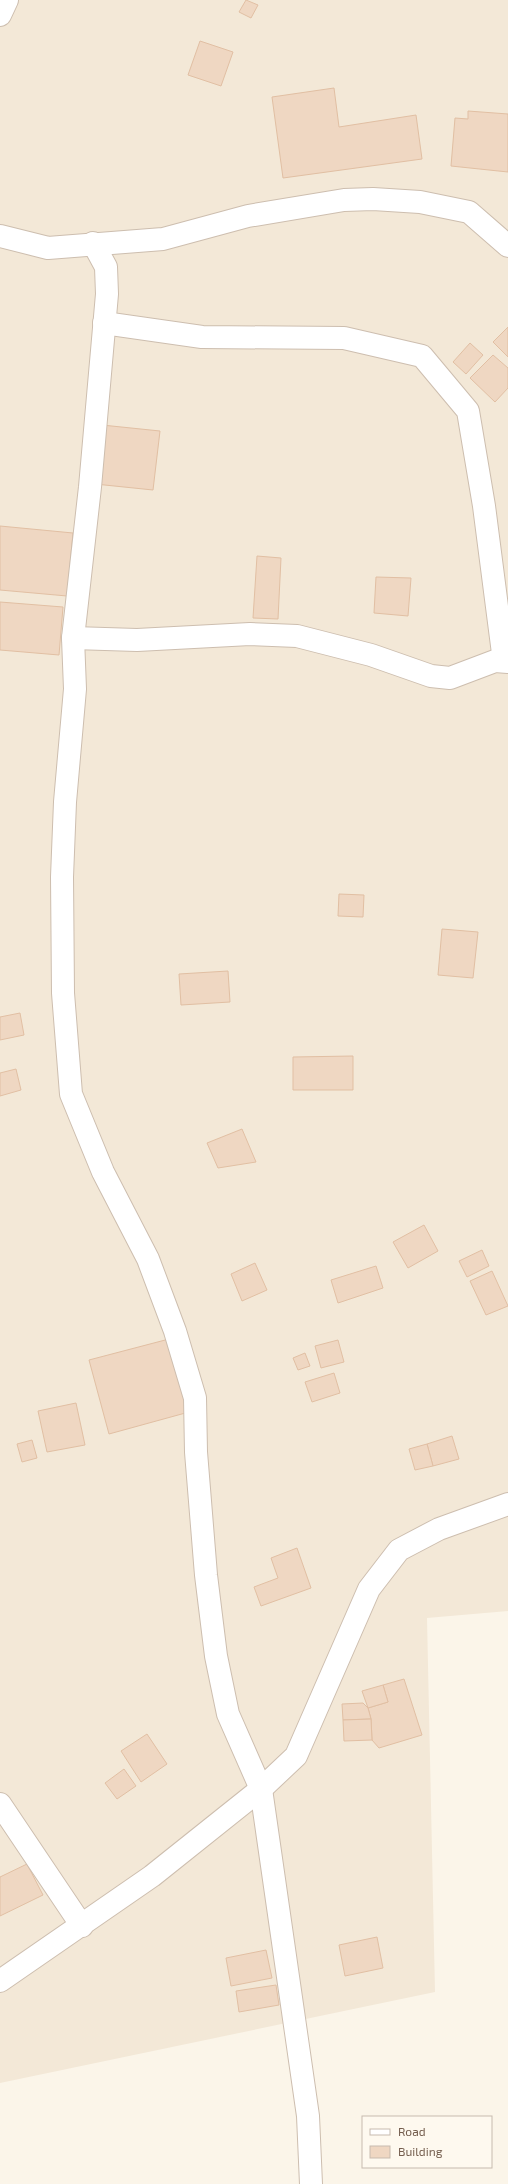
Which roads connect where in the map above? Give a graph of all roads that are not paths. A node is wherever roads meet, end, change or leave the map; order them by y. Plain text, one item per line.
1 (7, 0) edge
2 (0, 15) edge
3 (0, 236) edge
4 (94, 243) junction
5 (508, 246) edge
6 (104, 323) junction
7 (73, 638) junction
8 (506, 662) edge
9 (508, 1504) edge
10 (261, 1789) junction
11 (0, 1804) edge
12 (82, 1926) junction
13 (0, 1981) edge
14 (311, 2184) edge

1 - 2 street
3 - 4 street
4 - 5 street
4 - 6 street
6 - 7 street
6 - 8 street
7 - 8 street
7 - 10 street
9 - 10 street
10 - 12 street
10 - 14 street
11 - 12 street
12 - 13 street

